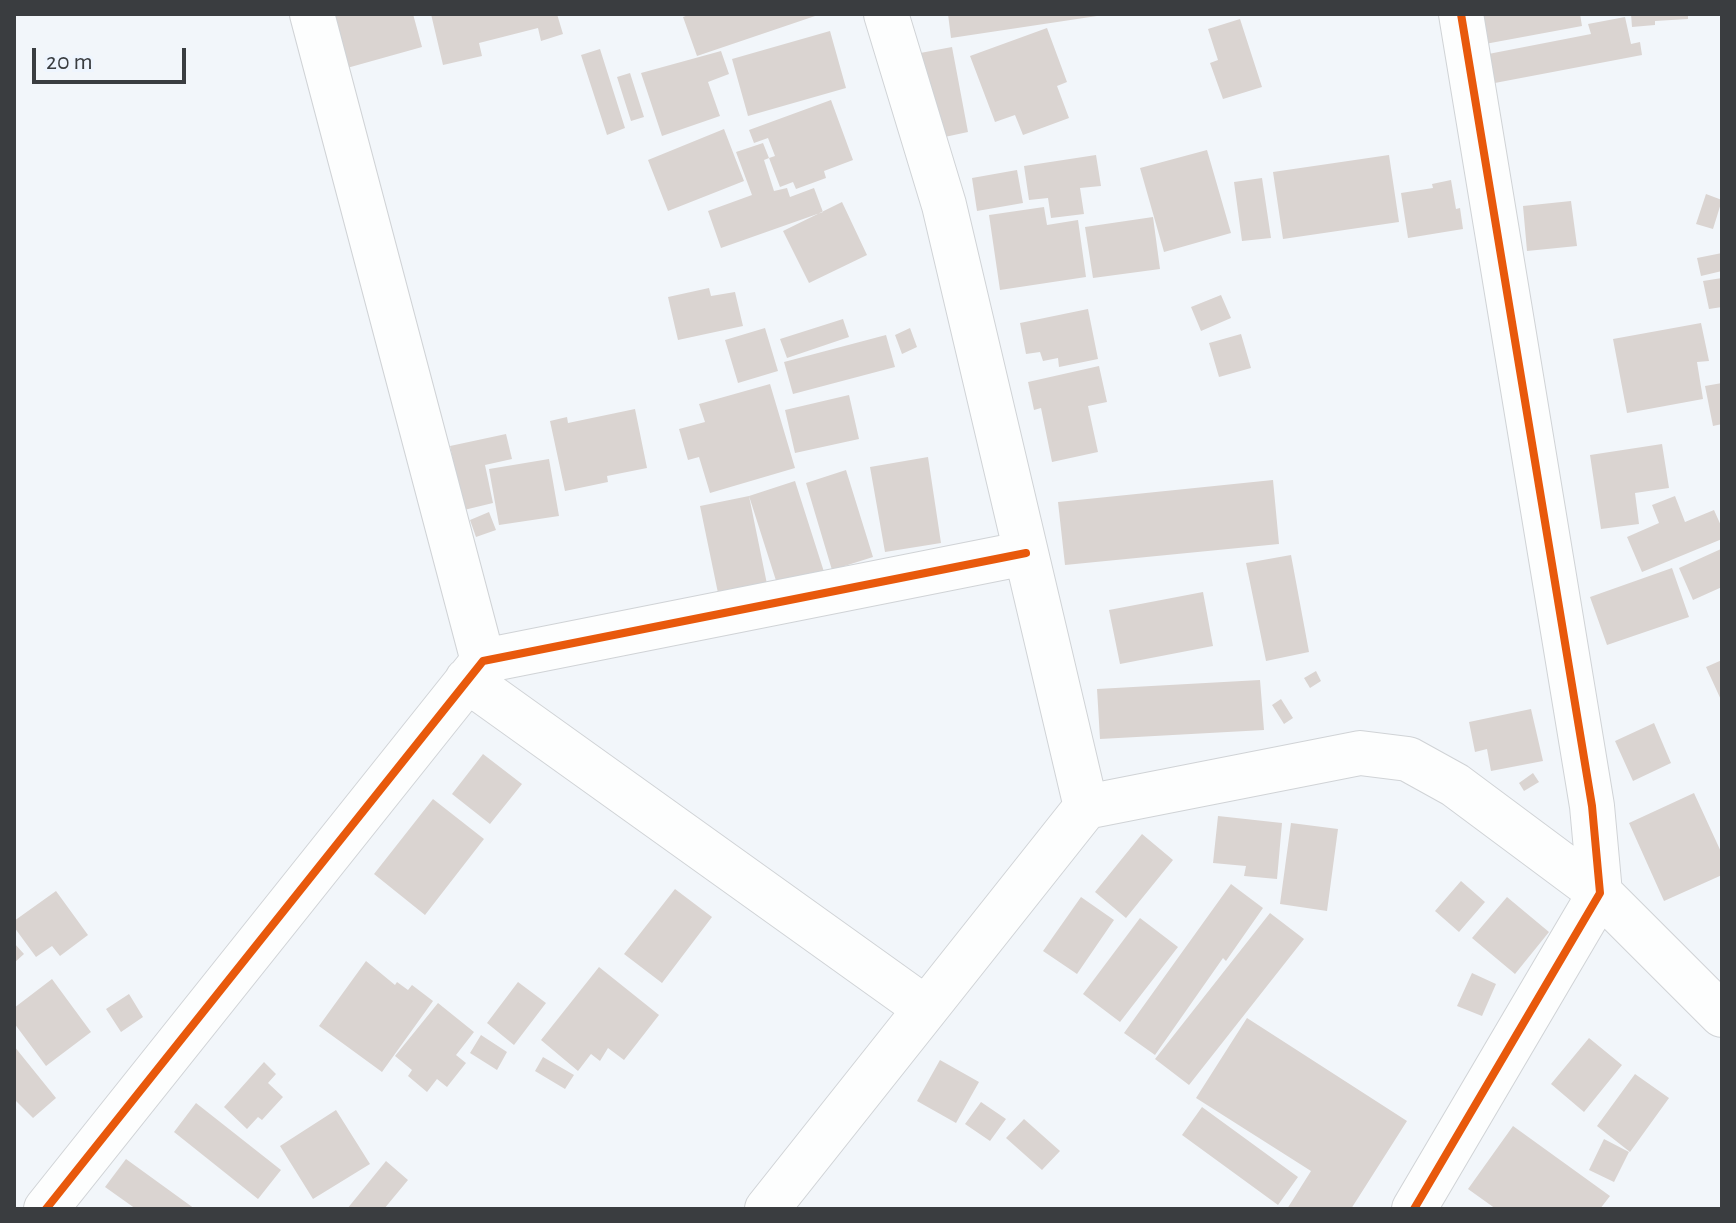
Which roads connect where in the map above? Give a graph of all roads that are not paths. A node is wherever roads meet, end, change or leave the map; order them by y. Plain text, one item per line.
1 (312, 14) edge
2 (886, 14) edge
3 (1461, 14) edge
4 (1026, 553) junction
5 (475, 671) junction
6 (1086, 807) junction
7 (1600, 893) junction
8 (925, 1008) junction
9 (1722, 1015) edge
10 (46, 1209) edge
11 (767, 1209) edge
12 (1414, 1209) edge

1 - 5 street
2 - 4 street
3 - 7 street
4 - 5 street
4 - 6 street
5 - 8 street
5 - 10 street
6 - 7 street
6 - 8 street
7 - 9 street
7 - 12 street
8 - 11 street

